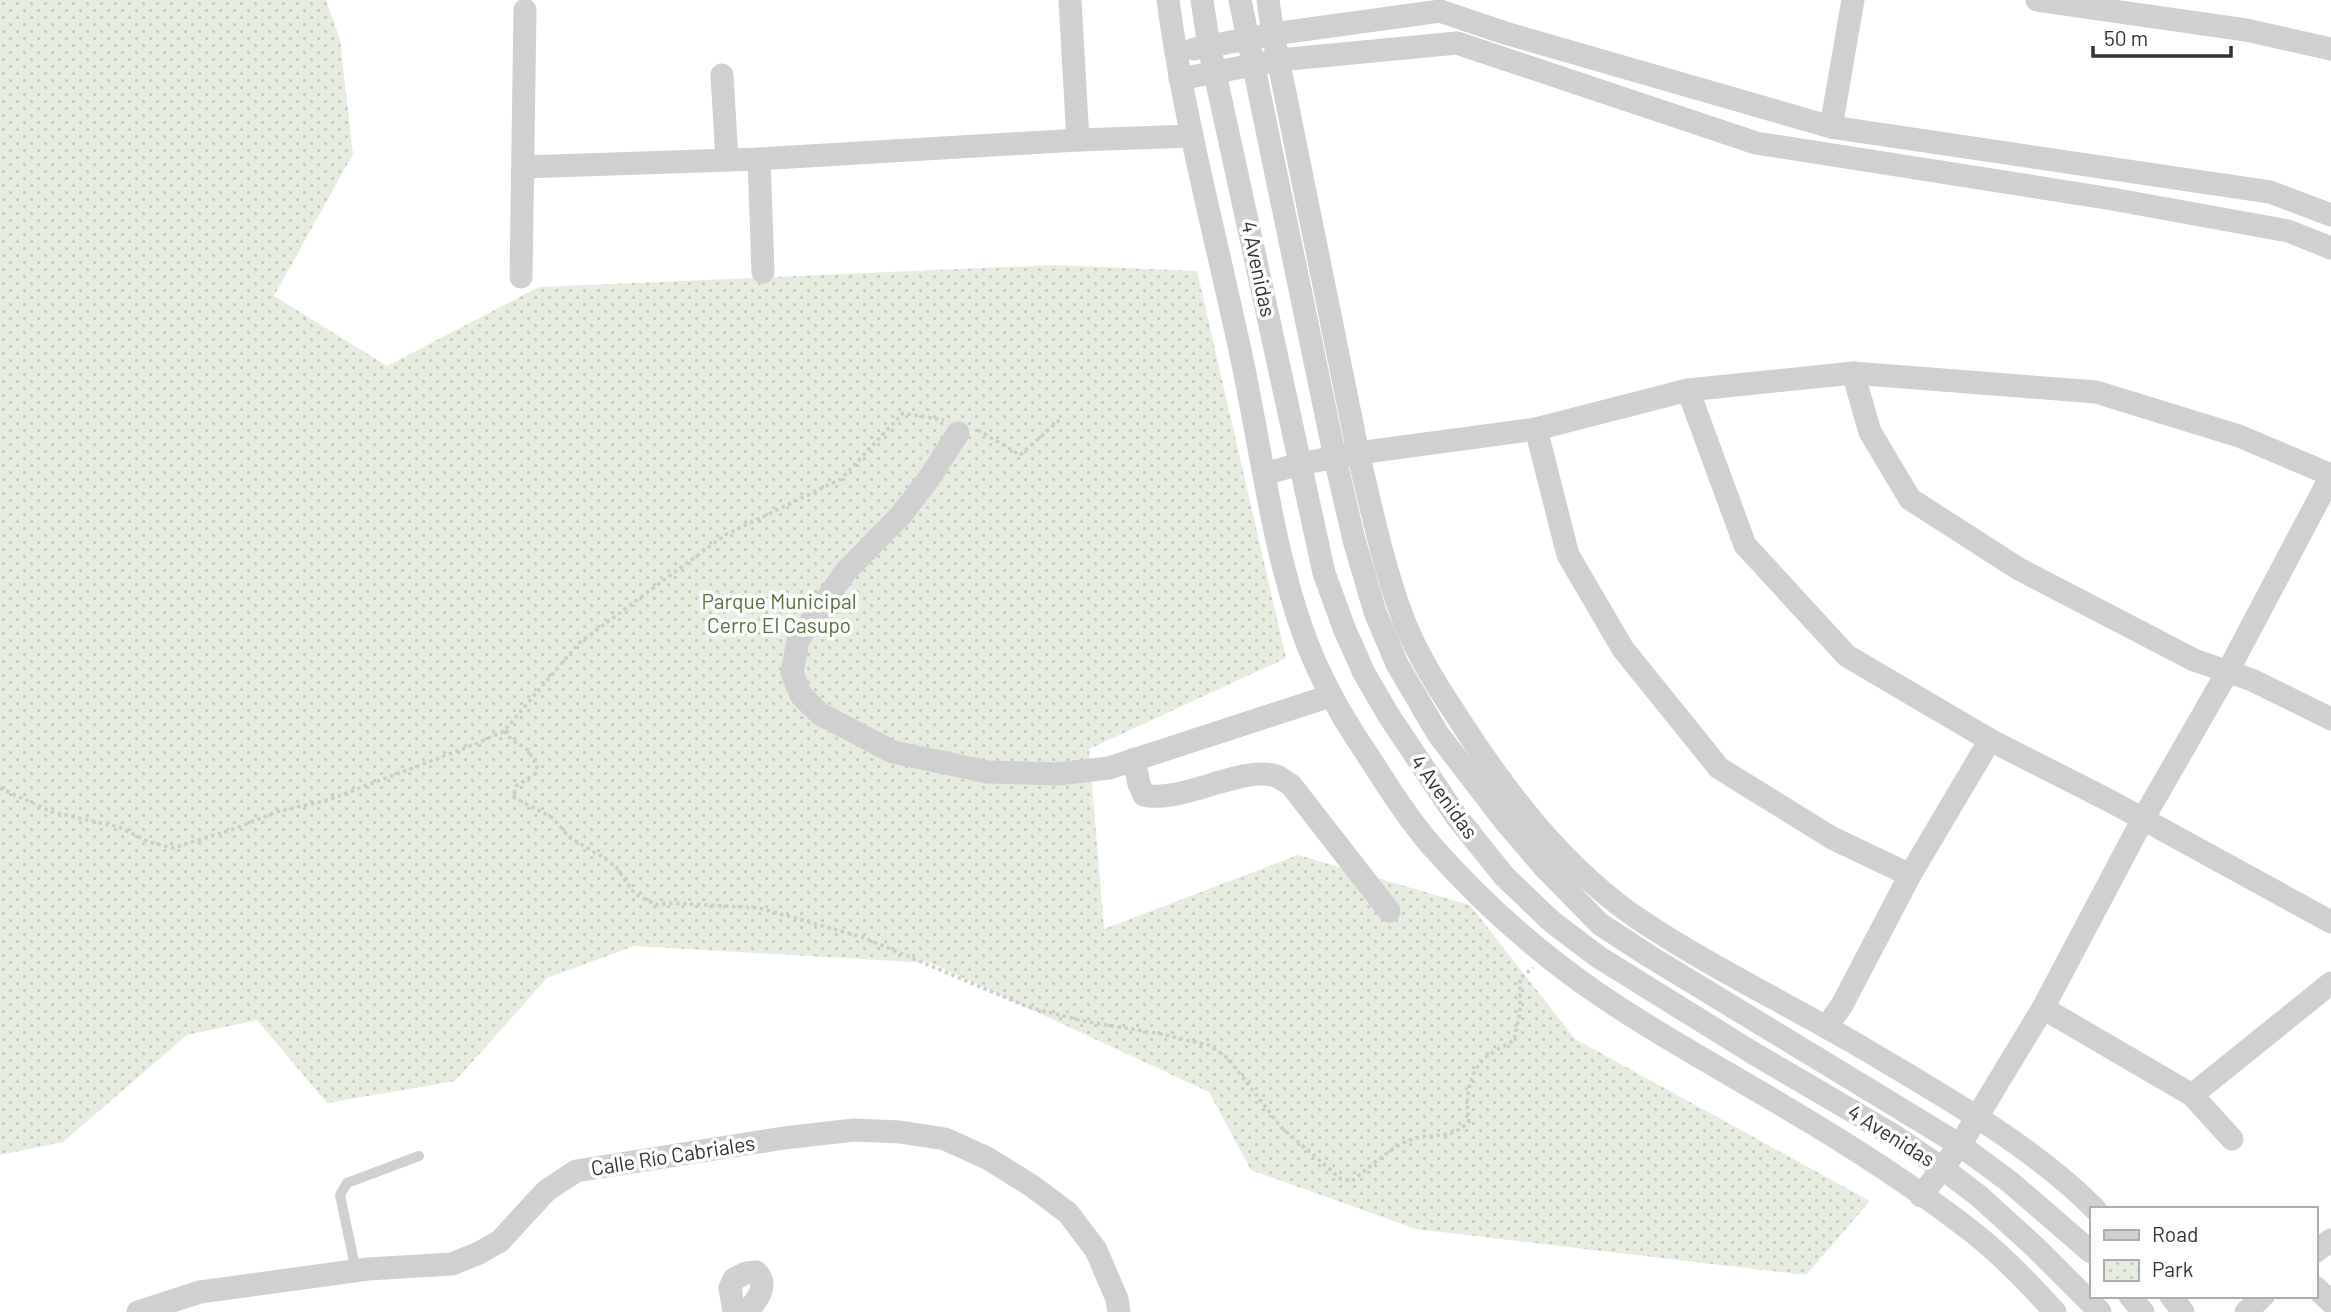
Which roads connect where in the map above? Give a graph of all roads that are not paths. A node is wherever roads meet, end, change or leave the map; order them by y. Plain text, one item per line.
1 (1070, 0) edge
2 (1168, 0) edge
3 (1202, 0) edge
4 (1240, 0) edge
5 (1268, 0) edge
6 (1853, 0) edge
7 (2037, 0) edge
8 (2084, 3) edge
9 (1440, 6) edge
10 (525, 10) dead end
11 (1273, 34) junction
12 (1247, 39) junction
13 (1442, 44) junction
14 (1209, 46) junction
15 (2331, 50) edge
16 (1175, 54) junction
17 (1279, 60) junction
18 (1253, 63) junction
19 (1215, 71) junction
20 (722, 75) dead end
21 (1180, 79) junction
22 (1831, 127) junction
23 (1192, 136) junction
24 (1078, 140) junction
25 (759, 159) junction
26 (727, 160) junction
27 (524, 167) junction
28 (2331, 215) edge
29 (2331, 248) edge
30 (764, 272) dead end
31 (521, 277) dead end
32 (1853, 373) junction
33 (1688, 390) junction
34 (960, 427) road end
35 (1536, 429) junction
36 (1358, 453) junction
37 (1335, 458) junction
38 (1299, 464) junction
39 (1265, 474) junction
40 (2331, 476) edge
41 (2228, 671) junction
42 (1330, 696) junction
43 (2331, 719) edge
44 (1990, 740) junction
45 (1133, 759) junction
46 (2143, 819) junction
47 (1910, 875) junction
48 (1389, 911) dead end
49 (2331, 922) edge
50 (2331, 983) edge
51 (2043, 1008) junction
52 (1827, 1026) junction
53 (2192, 1095) junction
54 (1976, 1118) junction
55 (2231, 1139) dead end
56 (1959, 1145) junction
57 (419, 1156) dead end
58 (1942, 1168) junction
59 (1921, 1196) junction
60 (2093, 1207) edge
61 (2090, 1251) edge
62 (356, 1271) junction
63 (2317, 1289) edge
64 (2132, 1298) edge
65 (2261, 1298) edge
66 (2331, 1302) edge
67 (138, 1312) edge
68 (734, 1312) edge
69 (747, 1312) edge
70 (1119, 1312) edge
71 (2055, 1312) edge
72 (2100, 1312) edge
73 (2143, 1312) edge
74 (2246, 1312) edge

1 - 24 street
2 - 16 street, 4 Avenidas
3 - 14 street, 4 Avenidas
4 - 12 street, 4 Avenidas
5 - 11 street
6 - 22 street
7 - 8 street
8 - 15 street
9 - 11 street
9 - 13 street
9 - 22 street
10 - 27 street
11 - 12 street
11 - 17 street
12 - 14 street
12 - 18 street, 4 Avenidas
13 - 17 street
13 - 29 street
14 - 16 street
14 - 19 street, 4 Avenidas
16 - 21 street, 4 Avenidas
17 - 18 street
17 - 36 street
18 - 19 street
18 - 37 street, 4 Avenidas
19 - 21 street
19 - 38 street, 4 Avenidas
20 - 26 street
21 - 23 street, 4 Avenidas
22 - 28 street
23 - 24 street
23 - 39 street, 4 Avenidas
24 - 25 street
25 - 26 street
25 - 30 street
26 - 27 street
27 - 31 street
32 - 33 street
32 - 40 street
32 - 41 street
33 - 35 street
33 - 44 street
34 - 45 street
35 - 36 street
35 - 47 street
36 - 37 street
36 - 52 street
37 - 38 street
37 - 56 street, 4 Avenidas
38 - 39 street
38 - 58 street, 4 Avenidas
39 - 42 street, 4 Avenidas
40 - 41 street
41 - 43 street
41 - 46 street
42 - 45 street
42 - 59 street, 4 Avenidas
44 - 46 street
44 - 47 street
45 - 48 street
46 - 49 street
46 - 51 street
47 - 52 street
50 - 53 street
51 - 53 street
51 - 54 street
52 - 54 street
53 - 55 street
54 - 56 street
54 - 60 street
56 - 58 street
56 - 61 street, 4 Avenidas
57 - 62 lane
58 - 59 street
58 - 72 street, 4 Avenidas
59 - 71 street, 4 Avenidas
62 - 67 street, Calle Río Cabriales
62 - 70 street, Calle Río Cabriales
63 - 66 street
64 - 73 street
65 - 74 street
68 - 69 street

